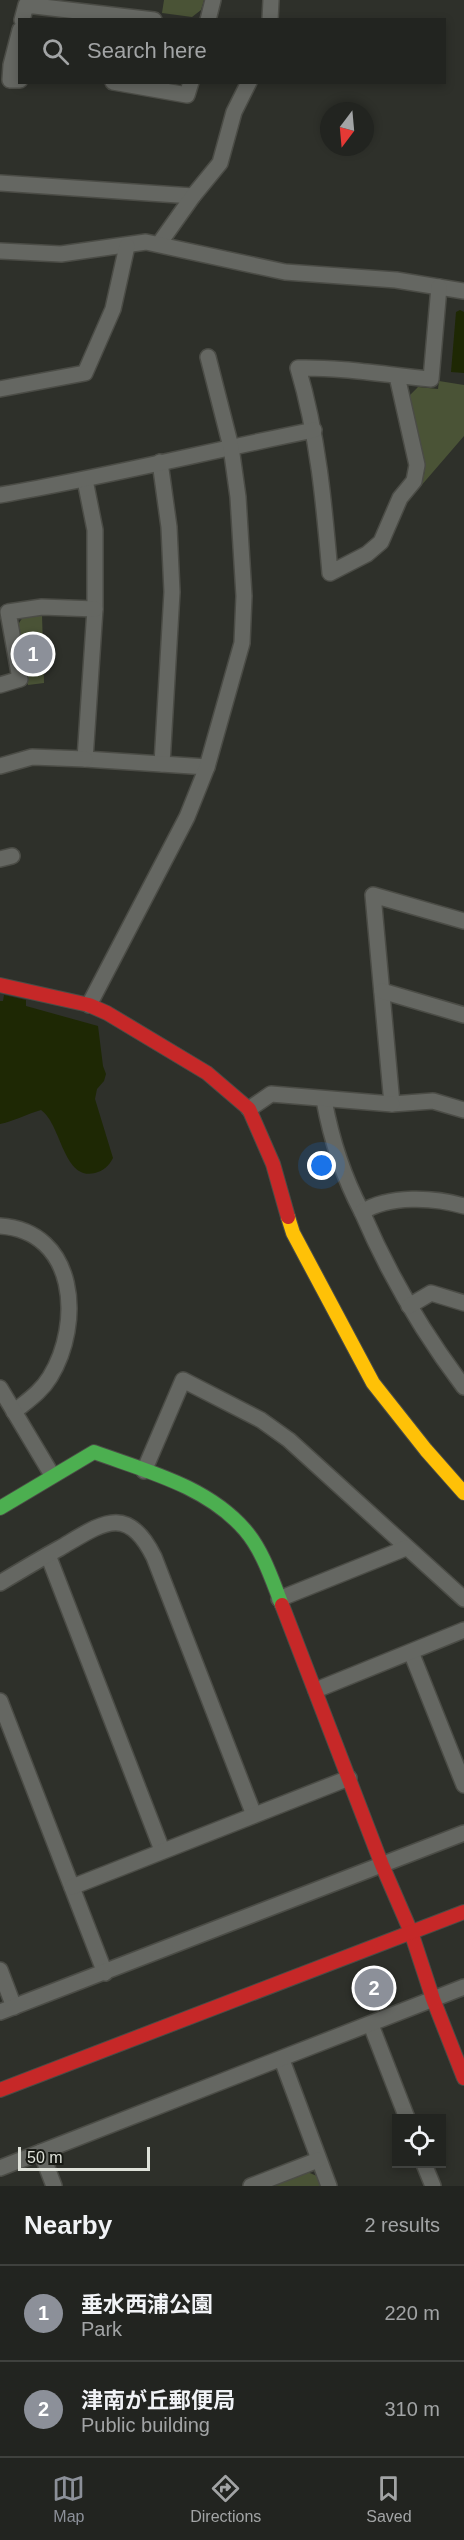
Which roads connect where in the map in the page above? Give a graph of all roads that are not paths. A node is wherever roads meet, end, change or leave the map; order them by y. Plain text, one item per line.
1 (213, 0) edge
2 (272, 0) edge
3 (23, 18) edge
4 (137, 18) edge
5 (208, 18) edge
6 (270, 18) edge
7 (18, 38) edge
8 (18, 80) edge
9 (124, 84) edge
10 (190, 84) edge
11 (248, 84) edge
12 (0, 183) edge
13 (193, 196) junction
14 (159, 244) junction
15 (127, 246) junction
16 (0, 251) edge
17 (439, 287) junction
18 (464, 291) edge
19 (208, 357) dead end
20 (397, 376) junction
21 (0, 388) edge
22 (314, 430) junction
23 (231, 447) junction
24 (160, 462) junction
25 (85, 480) junction
26 (0, 495) edge
27 (94, 609) junction
28 (0, 685) edge
29 (85, 759) junction
30 (162, 764) junction
31 (0, 766) edge
32 (207, 767) junction
33 (464, 921) edge
34 (0, 986) edge
35 (382, 991) junction
36 (89, 1005) junction
37 (464, 1015) edge
38 (324, 1100) junction
39 (392, 1104) junction
40 (249, 1109) junction
41 (464, 1110) edge
42 (464, 1206) edge
43 (362, 1212) junction
44 (0, 1226) edge
45 (464, 1304) edge
46 (409, 1306) junction
47 (464, 1387) edge
48 (0, 1388) edge
49 (14, 1412) junction
50 (144, 1471) junction
51 (52, 1476) junction
52 (464, 1493) edge
53 (0, 1508) edge
54 (406, 1548) junction
55 (48, 1555) junction
56 (0, 1583) edge
57 (279, 1599) junction
58 (464, 1599) edge
59 (464, 1630) edge
60 (411, 1652) junction
61 (316, 1690) junction
62 (0, 1701) edge
63 (350, 1778) junction
64 (464, 1785) edge
65 (254, 1815) junction
66 (464, 1833) edge
67 (162, 1850) junction
68 (382, 1865) junction
69 (72, 1887) junction
70 (464, 1912) edge
71 (411, 1932) junction
72 (0, 1970) edge
73 (105, 1973) junction
74 (464, 1987) edge
75 (433, 1999) junction
76 (7, 2010) edge
77 (371, 2025) junction
78 (282, 2060) junction
79 (464, 2078) edge
80 (0, 2090) edge
81 (405, 2114) edge
82 (41, 2152) junction
83 (318, 2160) junction
84 (0, 2168) edge
85 (426, 2168) edge
86 (54, 2186) edge
87 (251, 2186) edge
88 (329, 2186) edge
89 (433, 2186) edge

1 - 5 street
2 - 6 street
3 - 4 street
7 - 8 street
9 - 10 street
11 - 13 street
12 - 13 street
13 - 14 street
14 - 15 street
14 - 17 street
15 - 16 street
15 - 21 street
17 - 18 street
17 - 20 street
19 - 23 street
20 - 22 street
20 - 22 street
22 - 23 street
23 - 24 street
23 - 32 street
24 - 25 street
24 - 30 street
25 - 26 street
25 - 27 street
27 - 28 street
27 - 29 street
29 - 30 street
29 - 31 street
30 - 32 street
32 - 36 street
33 - 35 street
34 - 36 street
35 - 37 street
35 - 39 street
36 - 40 street
38 - 39 street
38 - 40 street
38 - 43 street
39 - 41 street
40 - 52 street
42 - 43 street
43 - 46 street
44 - 49 street
45 - 46 street
46 - 47 street
48 - 49 street
49 - 51 street
50 - 51 street
50 - 54 street
50 - 57 street
51 - 53 street
54 - 57 street
54 - 58 street
55 - 56 street
55 - 65 street
55 - 67 street
57 - 61 street
59 - 60 street
60 - 61 street
60 - 64 street
61 - 63 street
62 - 69 street
63 - 65 street
63 - 68 street
65 - 67 street
66 - 68 street
67 - 69 street
68 - 71 street
68 - 73 street
69 - 73 street
70 - 71 street
71 - 75 street
71 - 80 street
72 - 76 street
73 - 76 street
74 - 75 street
75 - 77 street
75 - 79 street
77 - 78 street
77 - 81 street
78 - 82 street
78 - 83 street
82 - 84 street
82 - 86 street
83 - 87 street
83 - 88 street
85 - 89 street

